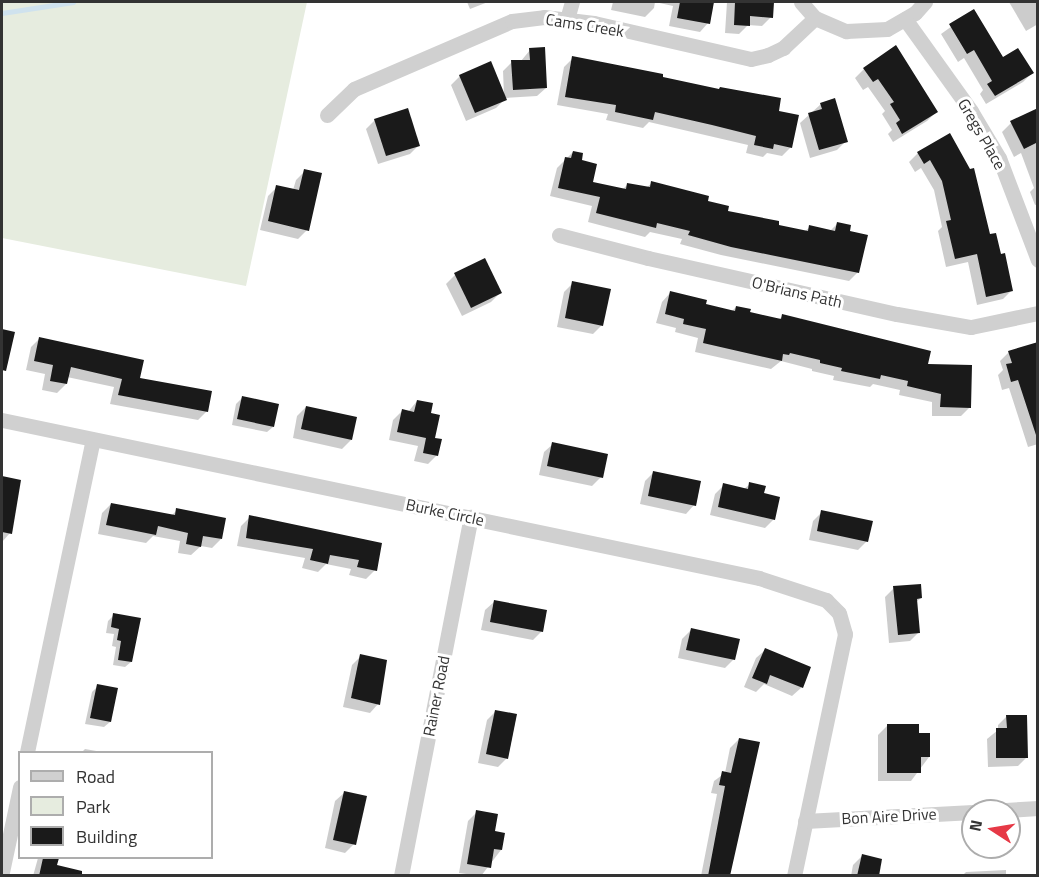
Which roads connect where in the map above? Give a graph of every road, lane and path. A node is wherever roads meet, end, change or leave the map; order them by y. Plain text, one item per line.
1 (572, 2) edge
2 (801, 2) edge
3 (925, 2) edge
4 (815, 18) junction
5 (567, 19) junction
6 (906, 19) junction
7 (327, 115) dead end
8 (559, 235) dead end
9 (1038, 260) edge
10 (1038, 313) edge
11 (2, 420) edge
12 (93, 440) junction
13 (471, 517) junction
14 (27, 751) edge
15 (18, 797) edge
16 (1038, 808) edge
17 (1021, 809) edge
18 (961, 813) edge
19 (805, 821) junction
20 (2, 872) edge
21 (401, 876) edge
22 (794, 876) edge

1 - 5 street
2 - 4 street
3 - 6 street
4 - 5 street, Cams Creek
4 - 6 street
5 - 7 street, Cams Creek
6 - 9 street, Gregs Place
8 - 10 street, O'Brians Path
11 - 12 street, Burke Circle
12 - 13 street, Burke Circle
12 - 14 street
13 - 19 street, Burke Circle
13 - 21 street, Rainer Road
15 - 20 street
16 - 17 street
18 - 19 street, Bon Aire Drive
19 - 22 street, Burke Circle

